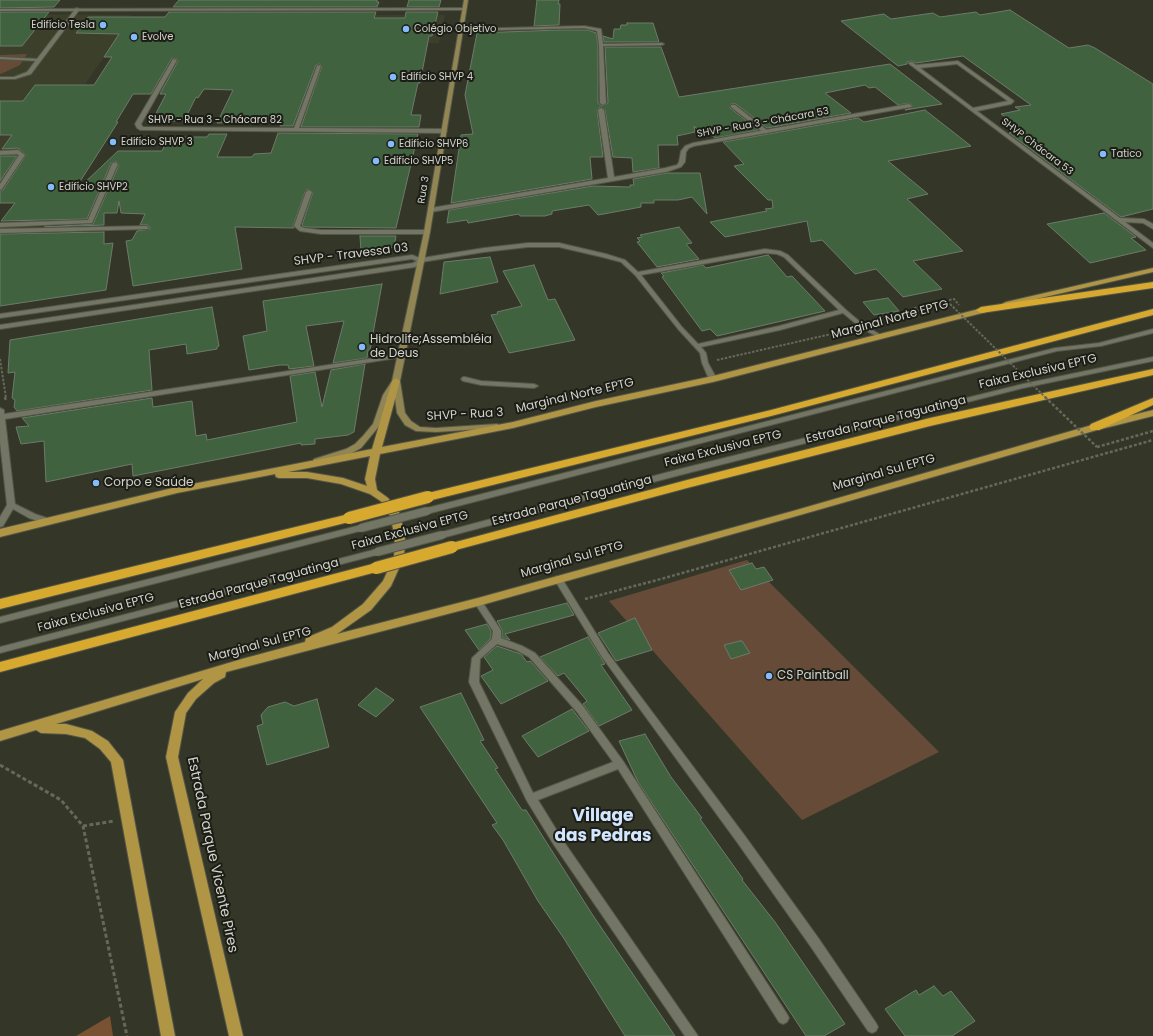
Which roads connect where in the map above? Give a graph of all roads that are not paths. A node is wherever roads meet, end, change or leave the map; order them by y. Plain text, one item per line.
1 (466, 0) edge
2 (464, 9) junction
3 (0, 10) edge
4 (78, 10) junction
5 (460, 30) junction
6 (662, 44) dead end
7 (601, 45) junction
8 (0, 58) edge
9 (39, 60) junction
10 (175, 60) dead end
11 (910, 63) dead end
12 (319, 66) dead end
13 (915, 67) junction
14 (0, 78) edge
15 (603, 103) dead end
16 (733, 106) dead end
17 (909, 106) dead end
18 (601, 110) dead end
19 (972, 110) junction
20 (296, 130) junction
21 (444, 131) junction
22 (766, 132) junction
23 (0, 153) edge
24 (115, 164) dead end
25 (611, 179) junction
26 (0, 188) edge
27 (309, 192) dead end
28 (431, 210) junction
29 (1119, 220) junction
30 (0, 225) edge
31 (1153, 227) edge
32 (146, 228) dead end
33 (0, 231) edge
34 (427, 232) junction
35 (1153, 246) edge
36 (422, 260) junction
37 (1153, 270) edge
38 (637, 274) junction
39 (1153, 284) edge
40 (981, 310) junction
41 (844, 312) junction
42 (1153, 312) edge
43 (0, 316) edge
44 (0, 327) edge
45 (1153, 331) edge
46 (880, 336) junction
47 (696, 346) junction
48 (401, 356) junction
49 (1153, 359) edge
50 (1153, 372) edge
51 (465, 379) dead end
52 (713, 379) junction
53 (396, 381) junction
54 (534, 386) dead end
55 (1153, 401) edge
56 (1153, 413) edge
57 (0, 415) edge
58 (513, 425) junction
59 (1095, 427) junction
60 (376, 452) junction
61 (301, 466) junction
62 (253, 475) junction
63 (373, 492) junction
64 (11, 505) junction
65 (3, 516) edge
66 (47, 521) junction
67 (0, 524) edge
68 (0, 533) edge
69 (558, 579) junction
70 (478, 602) junction
71 (0, 604) edge
72 (0, 620) edge
73 (496, 640) junction
74 (0, 650) edge
75 (282, 653) junction
76 (242, 663) junction
77 (0, 667) edge
78 (17, 731) junction
79 (0, 736) edge
80 (620, 764) junction
81 (531, 798) junction
82 (783, 1018) dead end
83 (872, 1027) dead end
84 (168, 1036) edge
85 (236, 1036) edge
86 (692, 1036) edge

1 - 2 main road, Rua 3
2 - 4 street
2 - 5 main road, Rua 3
3 - 4 street
4 - 9 street
5 - 7 street
5 - 21 main road, Rua 3
6 - 7 street
7 - 15 street
8 - 9 street
9 - 14 street
10 - 20 street, SHVP - Rua 3 - Chácara 82
11 - 13 street, SHVP Chácara 53
12 - 20 street, SHVP - Rua 3 - Chácara 82
13 - 19 street, SHVP Chácara 53
13 - 19 street
16 - 22 street
17 - 22 street, SHVP - Rua 3 - Chácara 53
18 - 25 street
19 - 29 street, SHVP Chácara 53
20 - 21 street, SHVP - Rua 3 - Chácara 82
21 - 28 main road, Rua 3
22 - 25 street, SHVP - Rua 3 - Chácara 53
23 - 26 street
24 - 30 street
25 - 28 street, SHVP - Rua 3 - Chácara 53
27 - 34 street
28 - 34 main road, Rua 3
29 - 31 street
29 - 35 street, SHVP Chácara 53
32 - 33 street
34 - 36 main road, Rua 3
36 - 38 street
36 - 43 street, SHVP - Travessa 03
36 - 44 street, SHVP - Travessa 03
36 - 48 main road, Rua 3
37 - 40 main road, Marginal Norte EPTG
38 - 41 street
38 - 47 street
39 - 40 highway
40 - 46 main road, Marginal Norte EPTG
41 - 46 street
41 - 47 street
42 - 71 highway, bridge
45 - 72 street, Faixa Exclusiva EPTG, bridge
46 - 52 main road, Marginal Norte EPTG
47 - 52 street
48 - 53 main road, Rua 3
48 - 57 street
49 - 74 street, Faixa Exclusiva EPTG, bridge
50 - 77 highway, Estrada Parque Taguatinga, bridge
51 - 54 street
52 - 58 main road, Marginal Norte EPTG
53 - 58 main road, SHVP - Rua 3
53 - 60 main road
53 - 61 main road
55 - 59 highway
56 - 59 main road, Marginal Sul EPTG
57 - 64 street
58 - 60 main road, Marginal Norte EPTG
59 - 69 main road, Marginal Sul EPTG
60 - 61 main road, Marginal Norte EPTG
60 - 63 main road
61 - 62 main road, Marginal Norte EPTG
62 - 63 main road
62 - 66 main road, Marginal Norte EPTG
63 - 75 main road
64 - 65 street
64 - 66 street
65 - 67 street
66 - 68 main road, Marginal Norte EPTG
69 - 70 main road, Marginal Sul EPTG
69 - 83 street
70 - 73 street
70 - 75 main road, Marginal Sul EPTG
73 - 80 street
73 - 81 street
75 - 76 main road, Marginal Sul EPTG
76 - 78 main road, Marginal Sul EPTG
76 - 85 main road, Estrada Parque Vicente Pires
78 - 79 main road, Marginal Sul EPTG
78 - 84 main road
80 - 81 street
80 - 82 street
81 - 86 street

